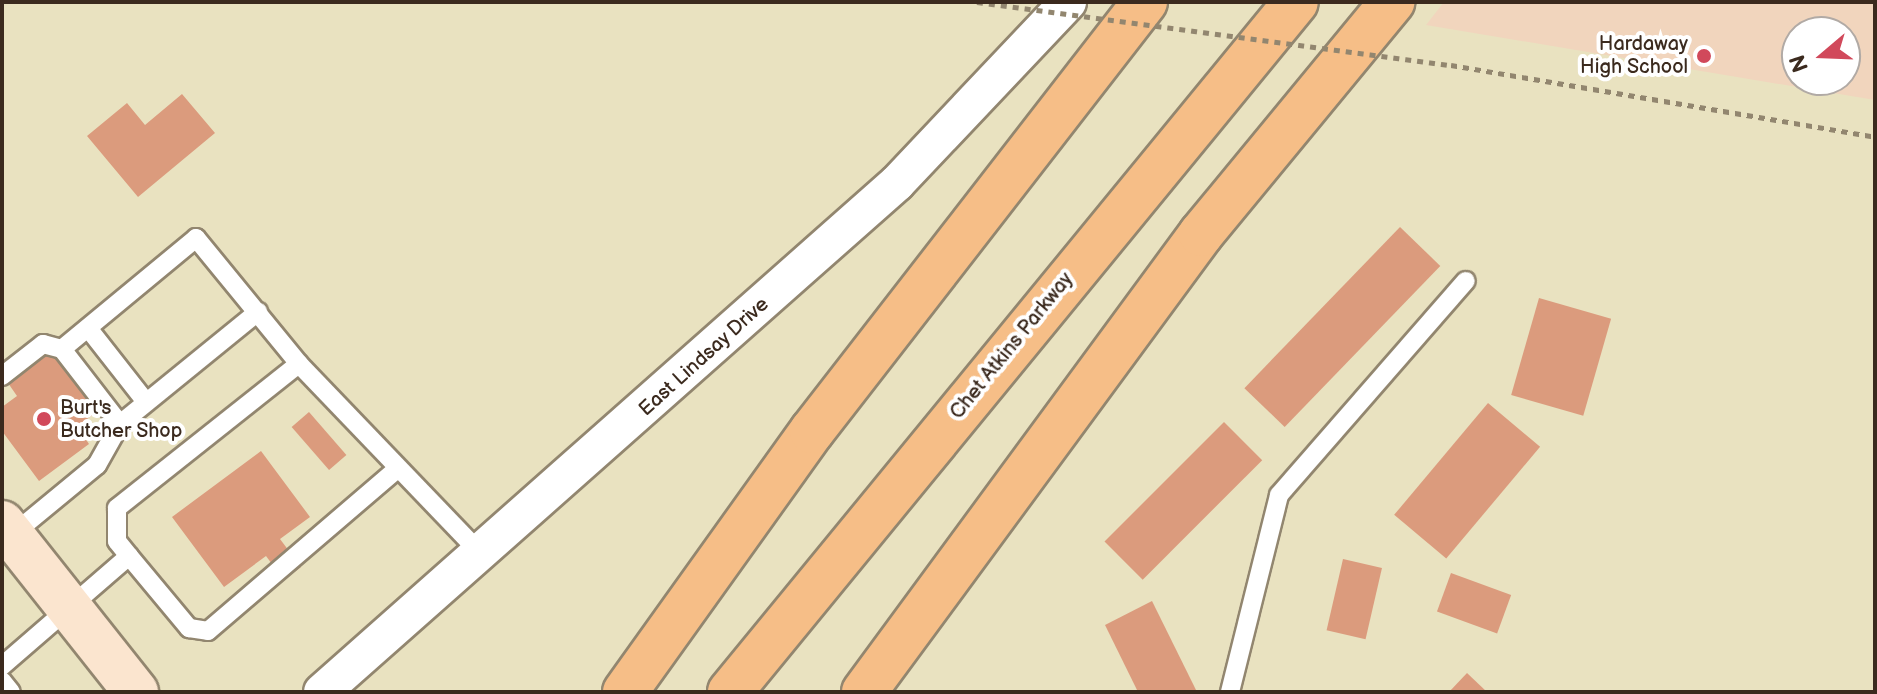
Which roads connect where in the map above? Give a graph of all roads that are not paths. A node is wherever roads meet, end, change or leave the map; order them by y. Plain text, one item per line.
1 (1068, 2) edge
2 (1145, 2) edge
3 (1296, 2) edge
4 (1392, 2) edge
5 (1466, 281) dead end
6 (258, 312) junction
7 (88, 328) junction
8 (62, 349) junction
9 (299, 364) junction
10 (2, 376) edge
11 (146, 402) junction
12 (120, 424) junction
13 (398, 468) junction
14 (7, 529) edge
15 (482, 555) junction
16 (129, 556) junction
17 (70, 609) junction
18 (2, 666) edge
19 (2, 681) edge
20 (11, 692) edge
21 (136, 692) edge
22 (322, 692) edge
23 (625, 692) edge
24 (730, 692) edge
25 (864, 692) edge
26 (1230, 692) edge

1 - 15 street, East Lindsay Drive
2 - 23 highway
3 - 24 highway, Chet Atkins Parkway
4 - 25 highway
5 - 26 lane
6 - 7 lane
6 - 9 lane
6 - 11 lane
7 - 8 lane
7 - 11 lane
8 - 10 lane
8 - 12 lane
9 - 13 lane
9 - 16 lane
11 - 12 lane
12 - 14 lane
13 - 15 lane
13 - 16 lane
14 - 17 main road
15 - 22 street, East Lindsay Drive
16 - 17 lane
17 - 18 lane
17 - 21 main road
19 - 20 lane

